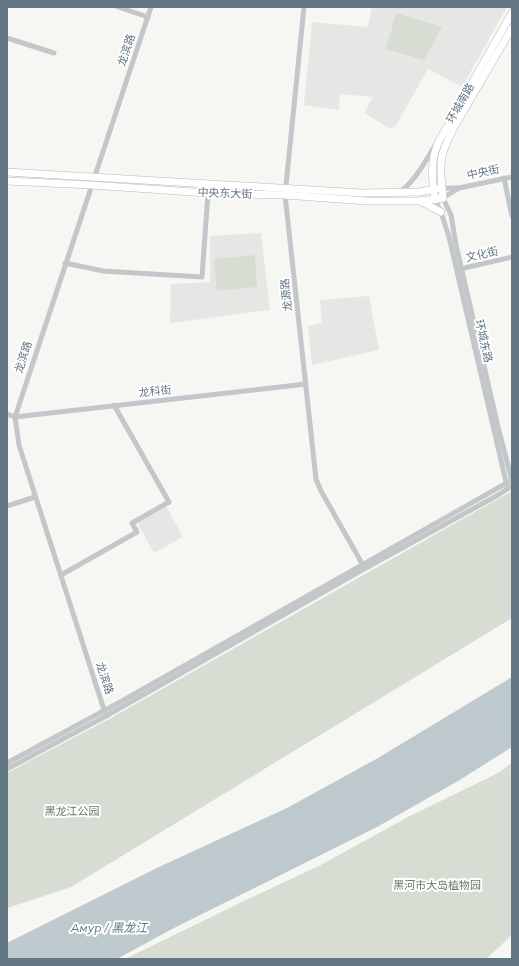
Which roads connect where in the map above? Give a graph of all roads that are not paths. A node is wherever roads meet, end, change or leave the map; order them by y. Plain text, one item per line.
1 (118, 7) edge
2 (151, 7) edge
3 (304, 7) edge
4 (512, 13) edge
5 (148, 17) junction
6 (512, 28) edge
7 (7, 38) edge
8 (54, 53) dead end
9 (447, 126) junction
10 (7, 172) edge
11 (94, 177) junction
12 (512, 177) edge
13 (504, 178) junction
14 (7, 181) edge
15 (91, 185) junction
16 (442, 188) junction
17 (459, 188) junction
18 (434, 190) junction
19 (286, 192) junction
20 (394, 192) junction
21 (208, 193) junction
22 (443, 198) junction
23 (435, 200) junction
24 (420, 201) junction
25 (441, 212) junction
26 (512, 216) edge
27 (512, 257) edge
28 (65, 263) junction
29 (459, 269) junction
30 (306, 384) junction
31 (114, 406) junction
32 (7, 414) edge
33 (14, 416) junction
34 (512, 480) edge
35 (509, 486) edge
36 (35, 497) junction
37 (7, 506) edge
38 (363, 567) junction
39 (61, 575) junction
40 (104, 710) junction
41 (106, 716) junction
42 (7, 763) edge
43 (7, 769) edge

1 - 5 street
2 - 5 street, 龙滨路
3 - 19 street, 龙源路
4 - 9 main road, 环城南路
5 - 11 street, 龙滨路
6 - 16 main road, 环城南路
7 - 8 street
9 - 18 main road, 环城南路
9 - 20 street
10 - 11 main road, 中央东大街
11 - 15 street, 龙滨路
11 - 19 main road, 中央东大街
12 - 13 street, 中央街
13 - 17 street, 中央街
13 - 26 street
14 - 15 main road, 中央东大街
15 - 21 main road, 中央东大街
15 - 28 street, 龙滨路
16 - 17 street
16 - 18 main road, 中央东大街
16 - 22 main road, 环城南路
17 - 22 street
18 - 20 main road, 中央东大街
18 - 23 main road, 环城南路
19 - 20 main road, 中央东大街
19 - 21 main road, 中央东大街
19 - 24 main road, 中央东大街
19 - 30 street, 龙源路
21 - 28 street
22 - 23 main road, 中央东大街
22 - 29 street, 环城东路
23 - 24 main road, 中央东大街
23 - 25 street, 环城东路
24 - 25 main road
25 - 29 street, 环城东路
27 - 29 street, 文化街
28 - 33 street, 龙滨路
29 - 34 street, 环城东路
29 - 35 street, 环城东路
30 - 31 street, 龙科街
30 - 38 street, 龙源路
31 - 33 street, 龙科街
31 - 39 street
32 - 33 street, 龙科街
33 - 36 street, 龙滨路
34 - 35 street
35 - 38 street
36 - 37 street
36 - 39 street, 龙滨路
38 - 40 street
38 - 41 street
39 - 40 street, 龙滨路
40 - 41 street, 龙滨路
40 - 42 street
41 - 43 street

